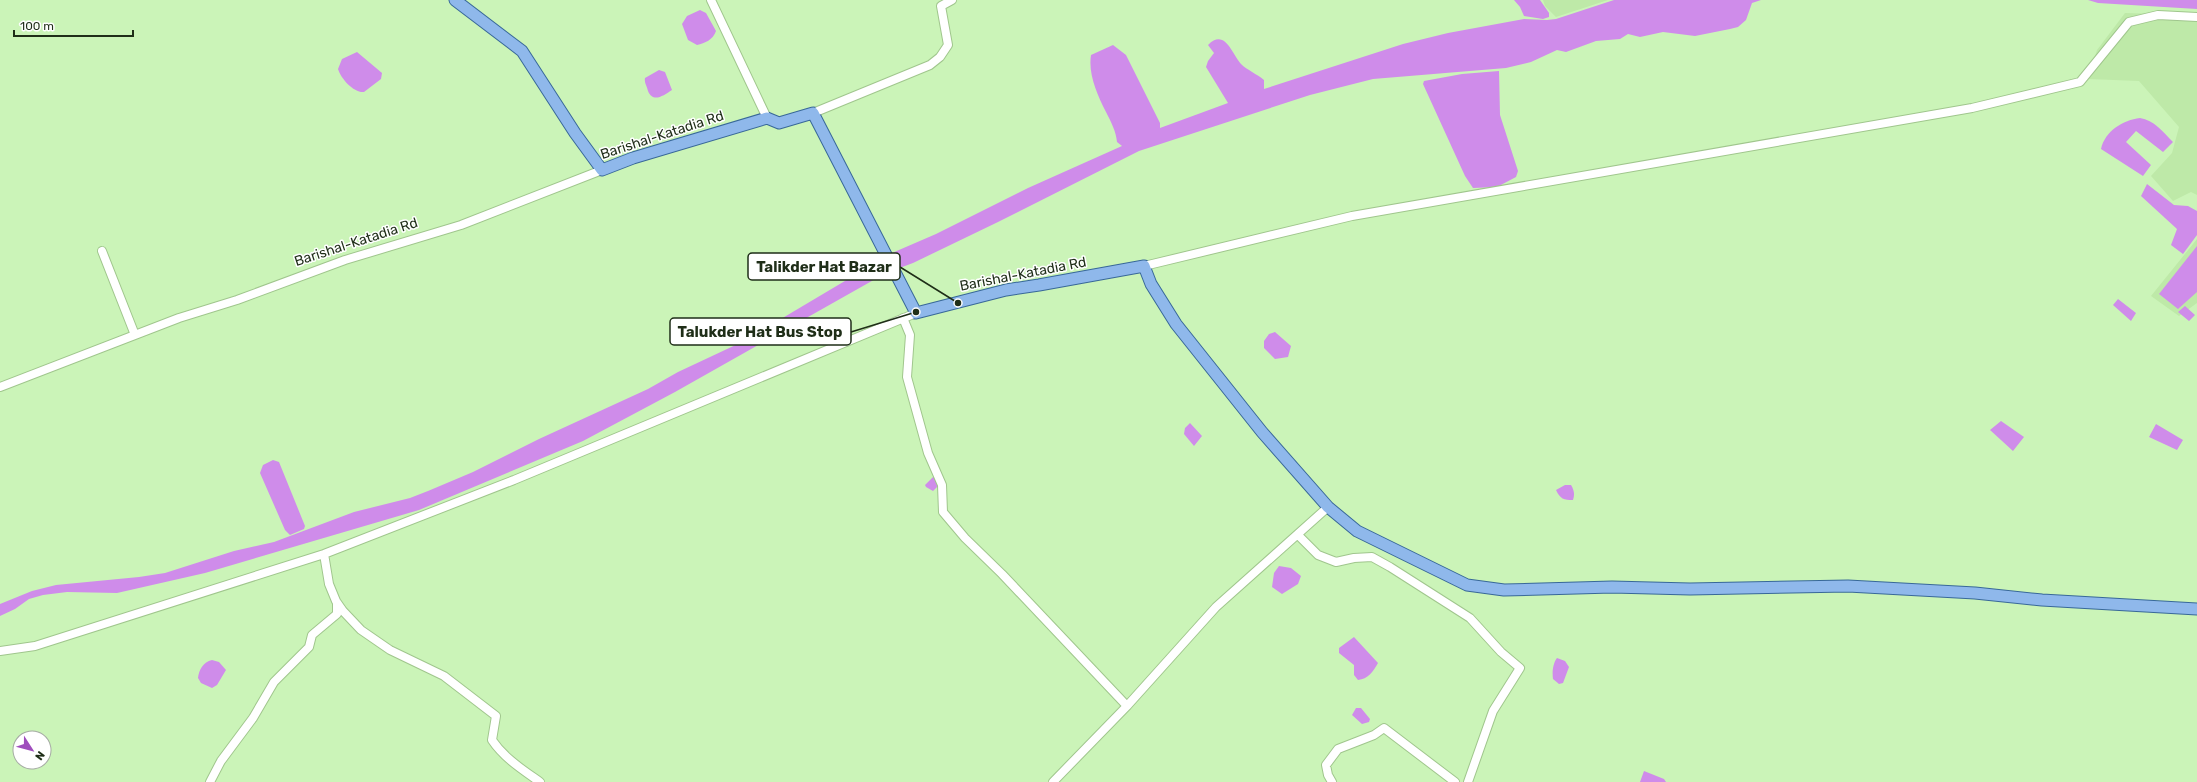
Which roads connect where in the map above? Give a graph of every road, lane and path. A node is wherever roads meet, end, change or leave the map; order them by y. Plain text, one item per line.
1 (455, 0) edge
2 (711, 0) edge
3 (952, 0) edge
4 (2197, 16) edge
5 (813, 113) junction
6 (766, 118) junction
7 (602, 170) junction
8 (102, 251) dead end
9 (1144, 266) junction
10 (916, 313) junction
11 (903, 318) junction
12 (135, 335) junction
13 (0, 387) edge
14 (1328, 507) junction
15 (1298, 535) junction
16 (324, 554) junction
17 (336, 600) junction
18 (2197, 610) edge
19 (0, 651) edge
20 (1127, 706) junction
21 (210, 782) edge
22 (540, 782) edge
23 (1053, 782) edge
24 (1332, 782) edge
25 (1455, 782) edge
26 (1468, 782) edge

1 - 7 main road
2 - 6 street
3 - 5 street
4 - 9 street
5 - 6 main road, Barishal-Katadia Rd
5 - 10 main road
6 - 7 main road, Barishal-Katadia Rd
7 - 12 street, Barishal-Katadia Rd
8 - 12 street
9 - 10 main road, Barishal-Katadia Rd
9 - 14 main road
10 - 11 street
11 - 16 street
11 - 20 street
12 - 13 street, Barishal-Katadia Rd
14 - 15 street
14 - 18 main road
15 - 20 street
15 - 26 street
16 - 17 street
16 - 19 street
17 - 21 street
17 - 22 street
20 - 23 street
24 - 25 street

